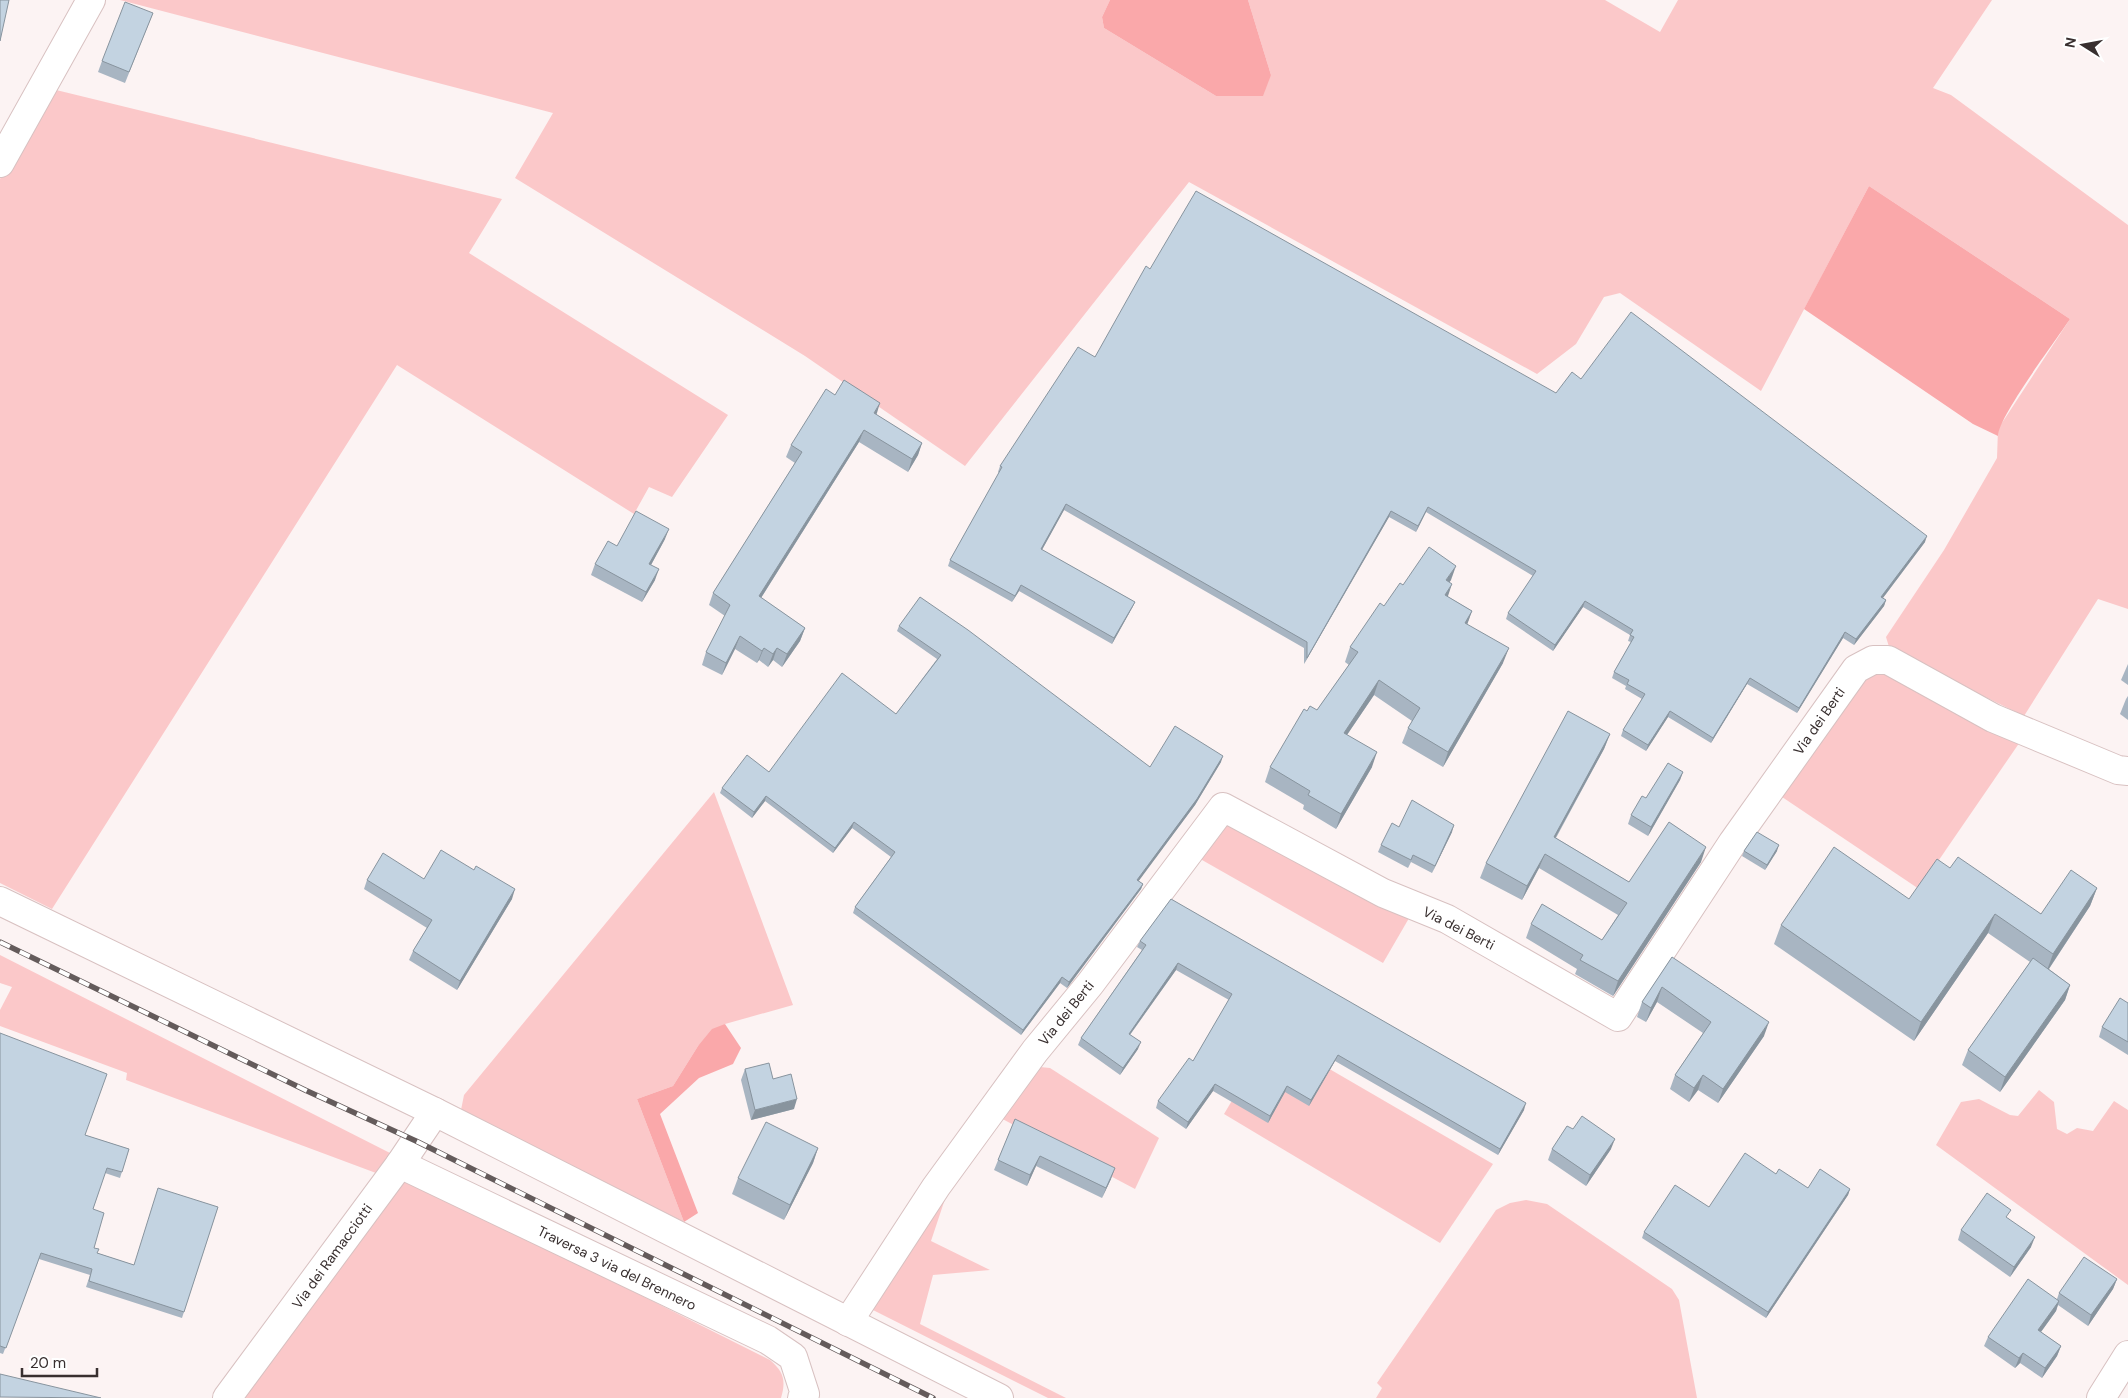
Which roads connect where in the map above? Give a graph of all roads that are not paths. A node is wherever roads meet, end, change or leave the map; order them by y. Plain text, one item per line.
1 (91, 0) edge
2 (0, 163) edge
3 (2128, 771) edge
4 (0, 901) edge
5 (435, 1112) junction
6 (400, 1164) junction
7 (848, 1322) junction
8 (2128, 1355) edge
9 (227, 1398) edge
10 (802, 1398) edge
11 (999, 1398) edge
12 (2101, 1398) edge

1 - 2 street
3 - 7 street, Via dei Berti
4 - 5 street
5 - 6 street, Via dei Ramacciotti
5 - 7 street
6 - 9 street, Via dei Ramacciotti
6 - 10 street, Traversa 3 via del Brennero
7 - 11 street
8 - 12 street

